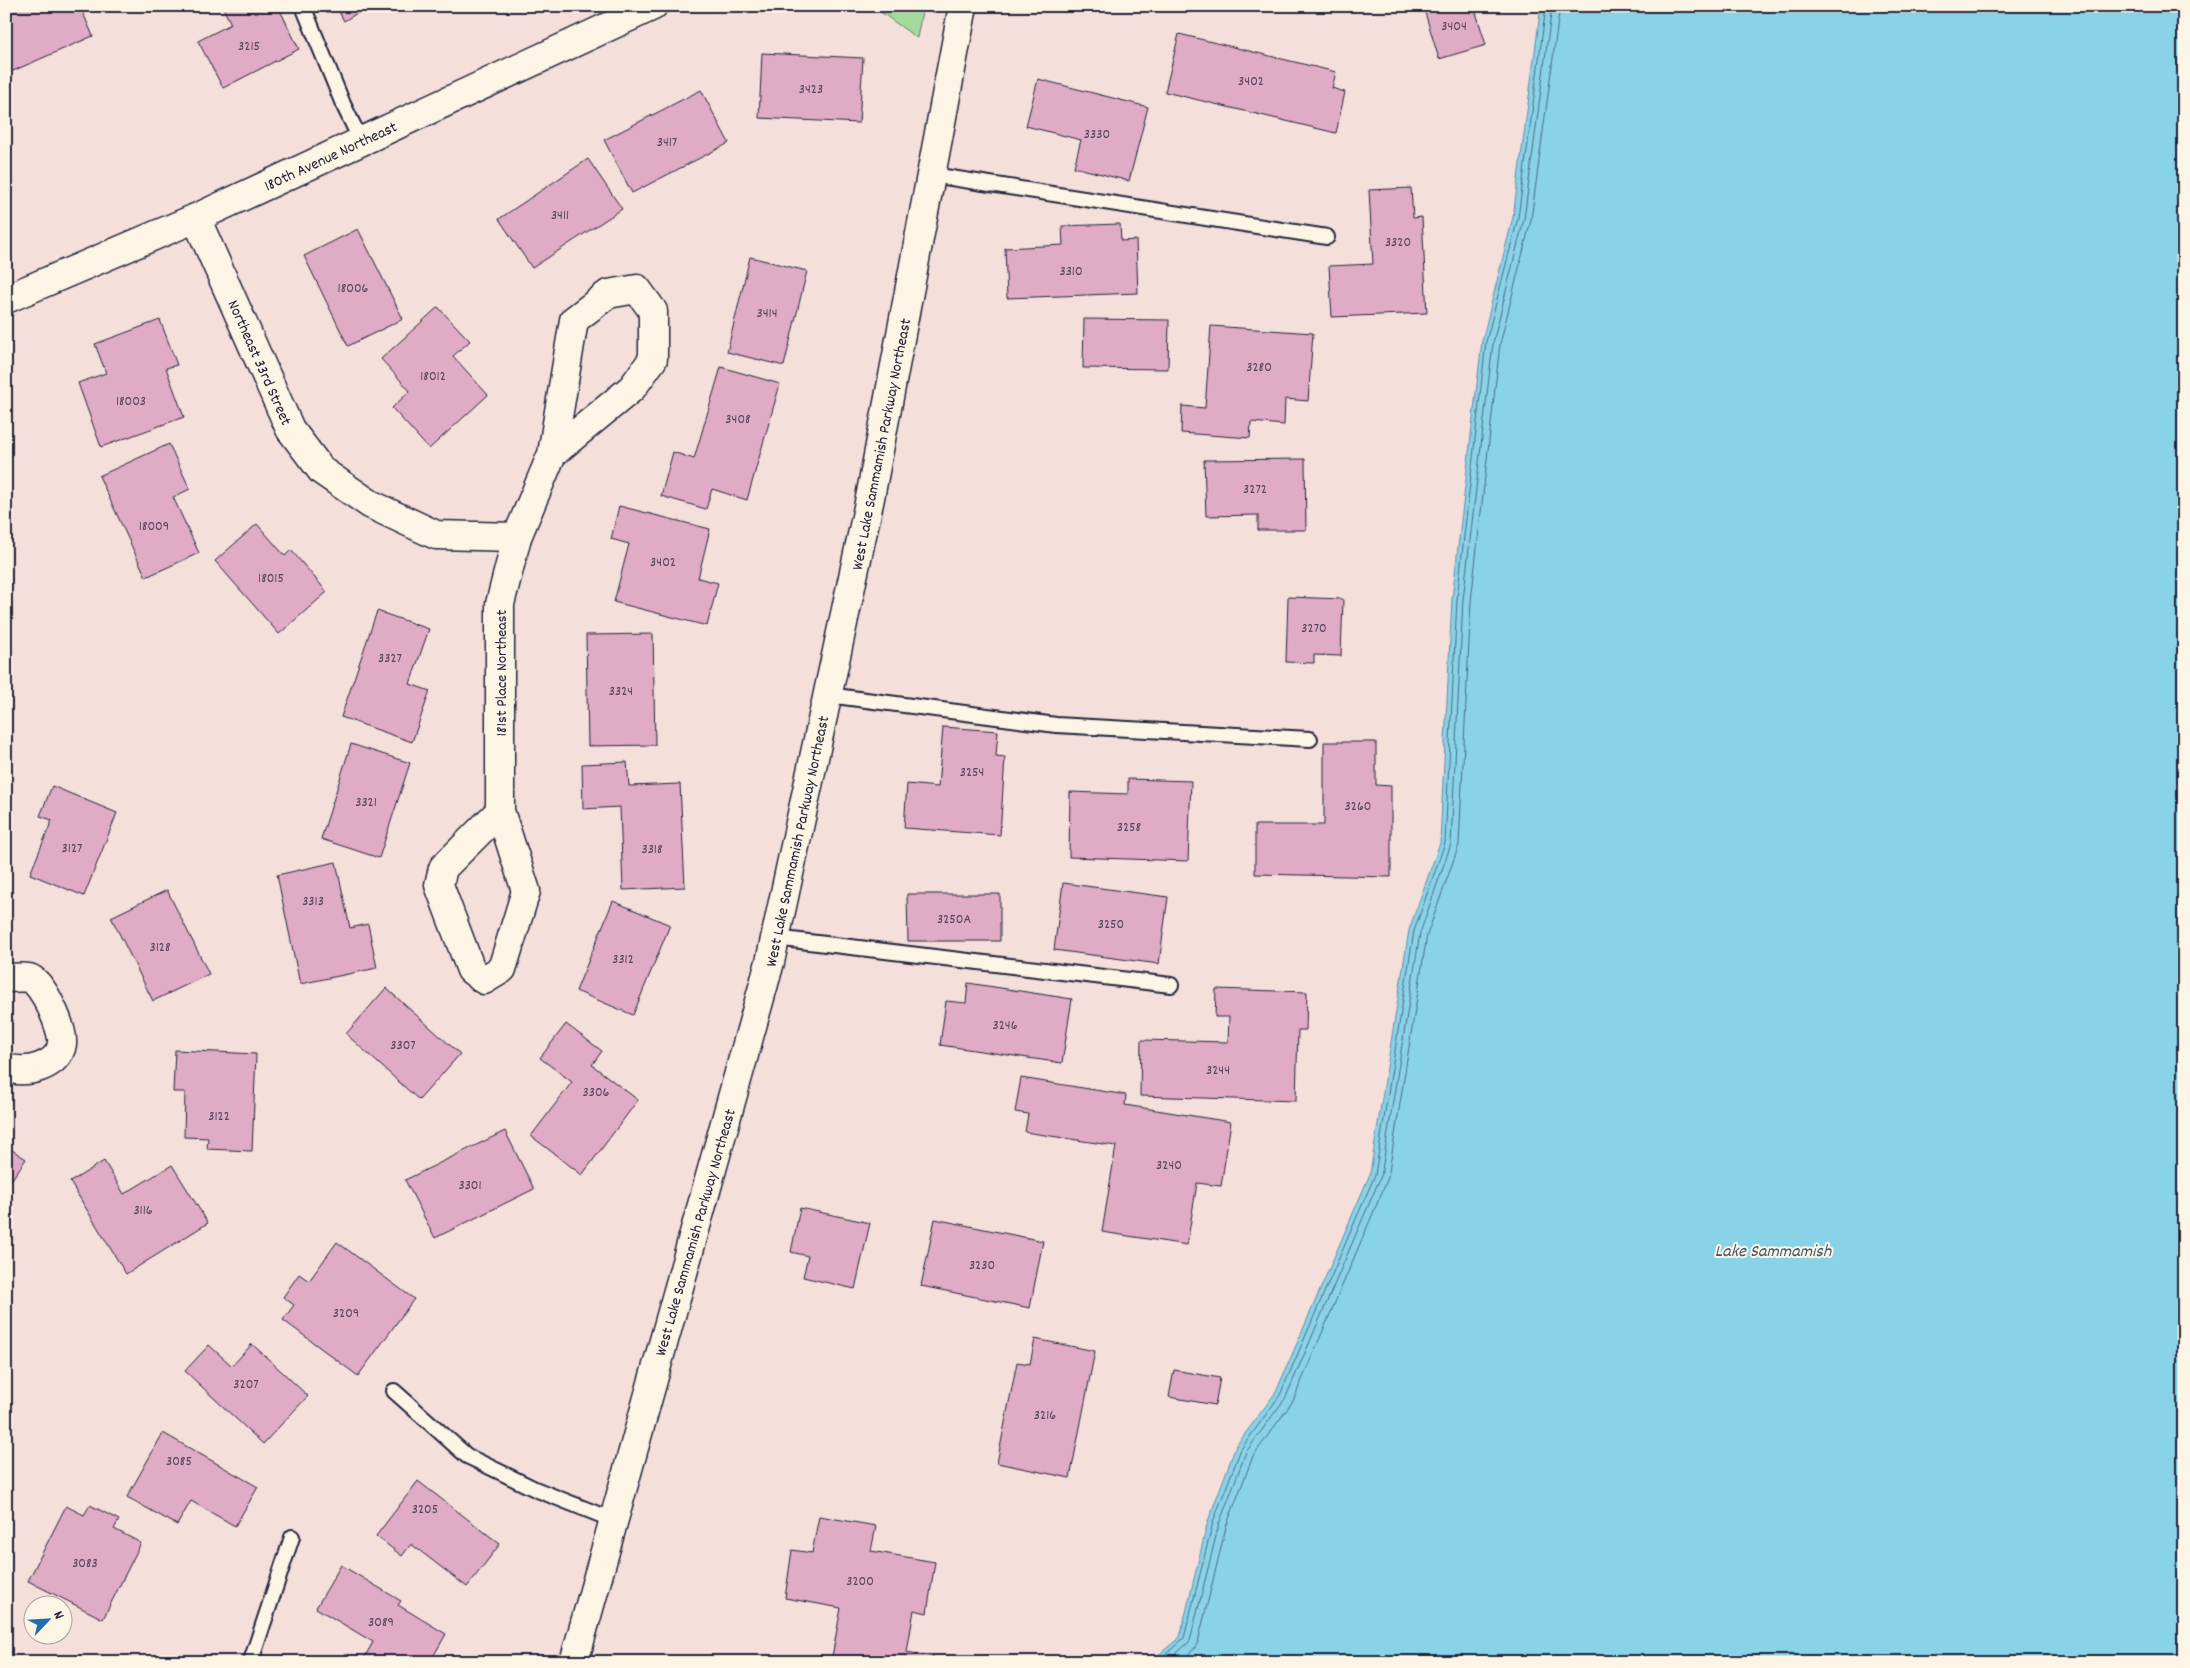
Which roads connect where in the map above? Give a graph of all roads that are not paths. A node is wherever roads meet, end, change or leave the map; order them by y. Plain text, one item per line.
1 (303, 6) edge
2 (653, 6) edge
3 (963, 6) edge
4 (361, 140) junction
5 (932, 175) junction
6 (196, 218) junction
7 (1327, 237) dead end
8 (6, 299) edge
9 (552, 454) junction
10 (517, 537) junction
11 (828, 695) junction
12 (1310, 739) dead end
13 (500, 811) junction
14 (775, 938) junction
15 (6, 978) edge
16 (1171, 985) dead end
17 (6, 1067) edge
18 (394, 1391) dead end
19 (613, 1520) junction
20 (292, 1537) dead end
21 (253, 1662) edge
22 (574, 1662) edge

1 - 4 lane
2 - 4 street, 180th Avenue Northeast
3 - 5 street, West Lake Sammamish Parkway Northeast
4 - 6 street, 180th Avenue Northeast
5 - 7 lane
5 - 11 street, West Lake Sammamish Parkway Northeast
6 - 8 street, 180th Avenue Northeast
6 - 10 street, Northeast 33rd Street
9 - 9 street, 181st Place Northeast
9 - 10 street, 181st Place Northeast
10 - 13 street, 181st Place Northeast
11 - 12 lane
11 - 14 street, West Lake Sammamish Parkway Northeast
13 - 13 street, 181st Place Northeast
14 - 16 lane
14 - 19 street, West Lake Sammamish Parkway Northeast
15 - 17 street
18 - 19 lane
19 - 22 street, West Lake Sammamish Parkway Northeast
20 - 21 lane

